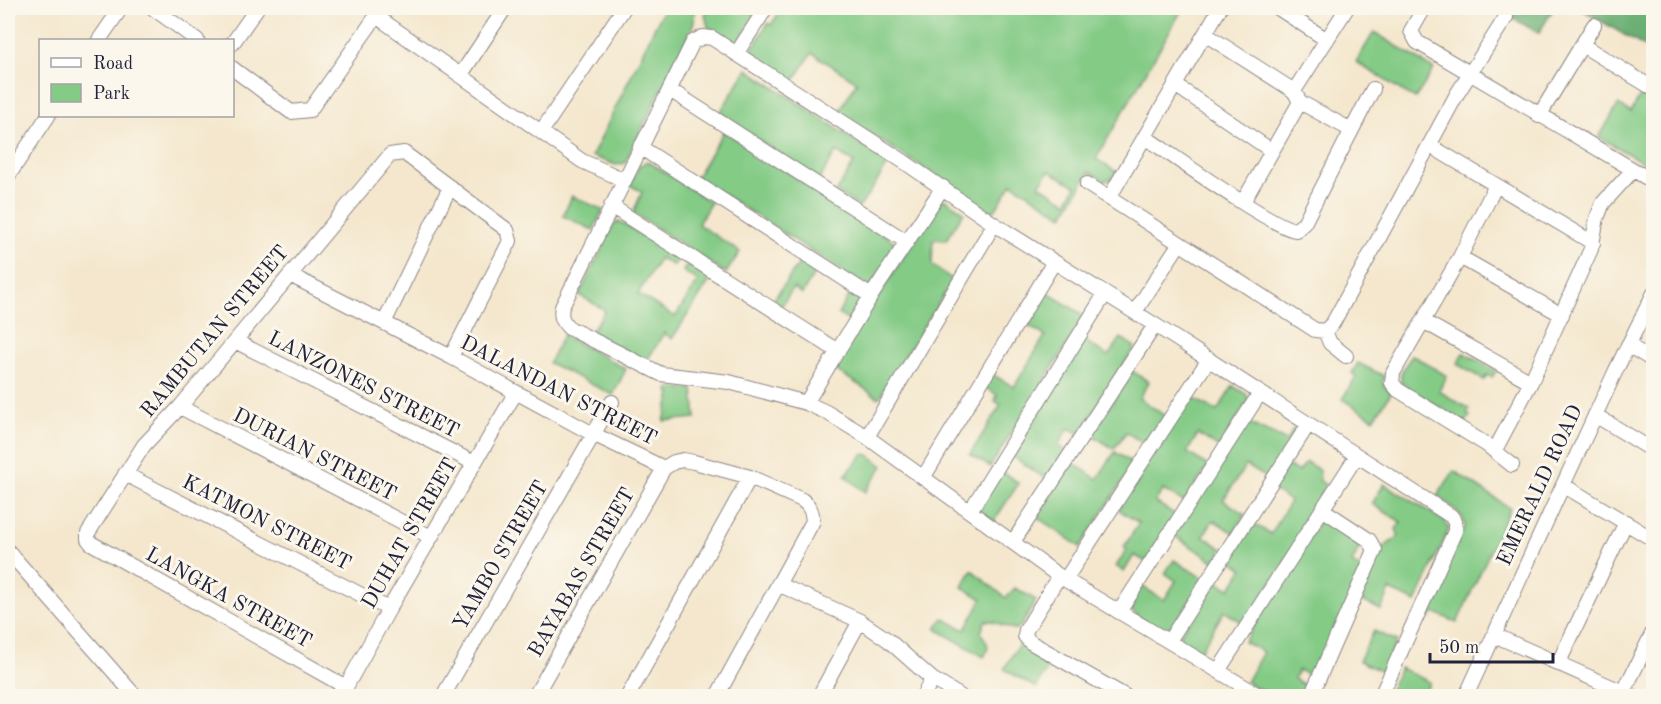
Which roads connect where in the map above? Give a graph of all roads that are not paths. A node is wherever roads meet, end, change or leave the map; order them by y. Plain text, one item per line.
1 (121, 8) edge
2 (153, 8) edge
3 (257, 8) edge
4 (505, 8) edge
5 (624, 8) edge
6 (766, 8) edge
7 (1220, 8) edge
8 (1278, 8) edge
9 (1347, 8) edge
10 (1424, 8) edge
11 (379, 12) edge
12 (1506, 17) dead end
13 (1594, 25) dead end
14 (1206, 34) junction
15 (100, 39) edge
16 (196, 39) edge
17 (1327, 40) junction
18 (234, 41) edge
19 (1582, 45) junction
20 (736, 54) junction
21 (234, 69) edge
22 (1470, 75) junction
23 (460, 76) junction
24 (1175, 85) junction
25 (1372, 89) dead end
26 (1653, 89) edge
27 (670, 90) junction
28 (1297, 96) junction
29 (1539, 116) junction
30 (47, 117) edge
31 (1351, 130) junction
32 (541, 132) junction
33 (1145, 137) junction
34 (1429, 145) junction
35 (640, 147) junction
36 (1272, 151) junction
37 (10, 168) edge
38 (1633, 170) junction
39 (624, 180) junction
40 (1653, 182) edge
41 (1087, 184) dead end
42 (1497, 185) junction
43 (450, 187) junction
44 (943, 187) junction
45 (1109, 198) junction
46 (1243, 202) junction
47 (611, 206) junction
48 (994, 224) junction
49 (907, 242) junction
50 (1593, 243) junction
51 (1179, 244) junction
52 (1460, 257) junction
53 (1054, 262) junction
54 (290, 275) junction
55 (1653, 293) edge
56 (1106, 294) junction
57 (871, 296) junction
58 (1135, 312) junction
59 (1562, 315) junction
60 (1423, 321) junction
61 (384, 323) junction
62 (1155, 325) junction
63 (1324, 331) junction
64 (236, 341) junction
65 (1628, 345) junction
66 (836, 350) junction
67 (1346, 356) dead end
68 (451, 357) junction
69 (1209, 359) junction
70 (1653, 361) edge
71 (1530, 382) junction
72 (516, 392) junction
73 (1260, 393) junction
74 (612, 402) dead end
75 (806, 404) junction
76 (180, 407) junction
77 (1595, 415) junction
78 (1308, 425) junction
79 (593, 434) junction
80 (867, 438) junction
81 (1495, 450) junction
82 (1653, 451) edge
83 (1356, 457) junction
84 (474, 463) junction
85 (1512, 465) dead end
86 (664, 468) junction
87 (125, 474) junction
88 (750, 477) junction
89 (923, 478) junction
90 (1563, 485) junction
91 (1322, 509) junction
92 (970, 511) junction
93 (1626, 522) junction
94 (431, 537) junction
95 (1653, 540) edge
96 (1013, 542) junction
97 (91, 543) joint
98 (8, 551) edge
99 (1062, 578) junction
100 (778, 584) junction
101 (389, 609) junction
102 (1119, 612) junction
103 (860, 621) junction
104 (1653, 630) edge
105 (1494, 635) junction
106 (1169, 641) junction
107 (1558, 664) junction
108 (1218, 671) junction
109 (932, 679) junction
110 (343, 692) edge
111 (1628, 695) edge
112 (135, 696) edge
113 (443, 696) edge
114 (535, 696) edge
115 (628, 696) edge
116 (717, 696) edge
117 (819, 696) edge
118 (923, 696) edge
119 (960, 696) edge
120 (1125, 696) edge
121 (1260, 696) edge
122 (1311, 696) edge
123 (1380, 696) edge
124 (1466, 696) edge

1 - 15 street
2 - 16 street
3 - 18 street
4 - 23 street
5 - 32 street
6 - 20 street
7 - 14 street
8 - 17 street
9 - 17 street
10 - 22 street
11 - 21 street
11 - 23 street
12 - 22 street
13 - 19 street
14 - 24 street
14 - 28 street
17 - 28 street
19 - 26 street
19 - 29 street
20 - 27 street
20 - 44 street
22 - 29 street
22 - 34 street
23 - 32 street
24 - 33 street
24 - 36 street
25 - 31 street
27 - 35 street
27 - 49 street
28 - 31 street
28 - 36 street
29 - 38 street
30 - 37 street
31 - 46 street
32 - 39 street
33 - 45 street
33 - 46 street
34 - 42 street
34 - 63 street
35 - 39 street
35 - 57 street
36 - 46 street
38 - 40 street
38 - 50 street
39 - 47 street
41 - 45 street
42 - 50 street
42 - 52 street
43 - 54 street, RAMBUTAN STREET
43 - 61 street
43 - 68 street
44 - 48 street
44 - 49 street
45 - 51 street
47 - 66 street
47 - 75 street
48 - 53 street
48 - 80 street
49 - 57 street
50 - 59 street
51 - 58 street
51 - 63 street
52 - 59 street
52 - 60 street
53 - 56 street
53 - 89 street
54 - 61 street, DALANDAN STREET
54 - 64 street, RAMBUTAN STREET
55 - 65 street, EMERALD ROAD
56 - 58 street
56 - 92 street
57 - 66 street
58 - 62 street
59 - 71 street
60 - 71 street
60 - 81 street
61 - 68 street, DALANDAN STREET
62 - 69 street
62 - 96 street
63 - 67 street
64 - 76 street, RAMBUTAN STREET
64 - 84 street, LANZONES STREET
65 - 70 street
65 - 77 street, EMERALD ROAD
66 - 75 street
68 - 72 street, DALANDAN STREET
69 - 73 street
69 - 99 street
71 - 81 street
72 - 79 street, DALANDAN STREET
72 - 84 street, DUHAT STREET
73 - 78 street
73 - 102 street
74 - 79 street, YAMBO STREET
75 - 80 street
76 - 87 street, RAMBUTAN STREET
76 - 94 street, DURIAN STREET
77 - 82 street
77 - 90 street, EMERALD ROAD
78 - 83 street
78 - 106 street
79 - 86 street, DALANDAN STREET
79 - 113 street, YAMBO STREET
80 - 89 street
81 - 85 street
83 - 91 street
83 - 123 street
84 - 94 street, DUHAT STREET
86 - 88 street, DALANDAN STREET
86 - 114 street, BAYABAS STREET
87 - 97 street, RAMBUTAN STREET
87 - 101 street, KATMON STREET
88 - 100 street, DALANDAN STREET
88 - 115 street
89 - 92 street
90 - 93 street
90 - 105 street, EMERALD ROAD
91 - 108 street
91 - 122 street
92 - 96 street
93 - 95 street
93 - 107 street
94 - 101 street, DUHAT STREET
96 - 99 street
97 - 110 street, LANGKA STREET
98 - 112 street
99 - 102 street
99 - 120 street
100 - 103 street
100 - 116 street
101 - 110 street, DUHAT STREET
102 - 106 street
103 - 109 street
103 - 117 street
104 - 111 street
105 - 107 street
105 - 124 street, EMERALD ROAD
106 - 108 street
107 - 111 street
108 - 121 street
109 - 118 street
109 - 119 street

